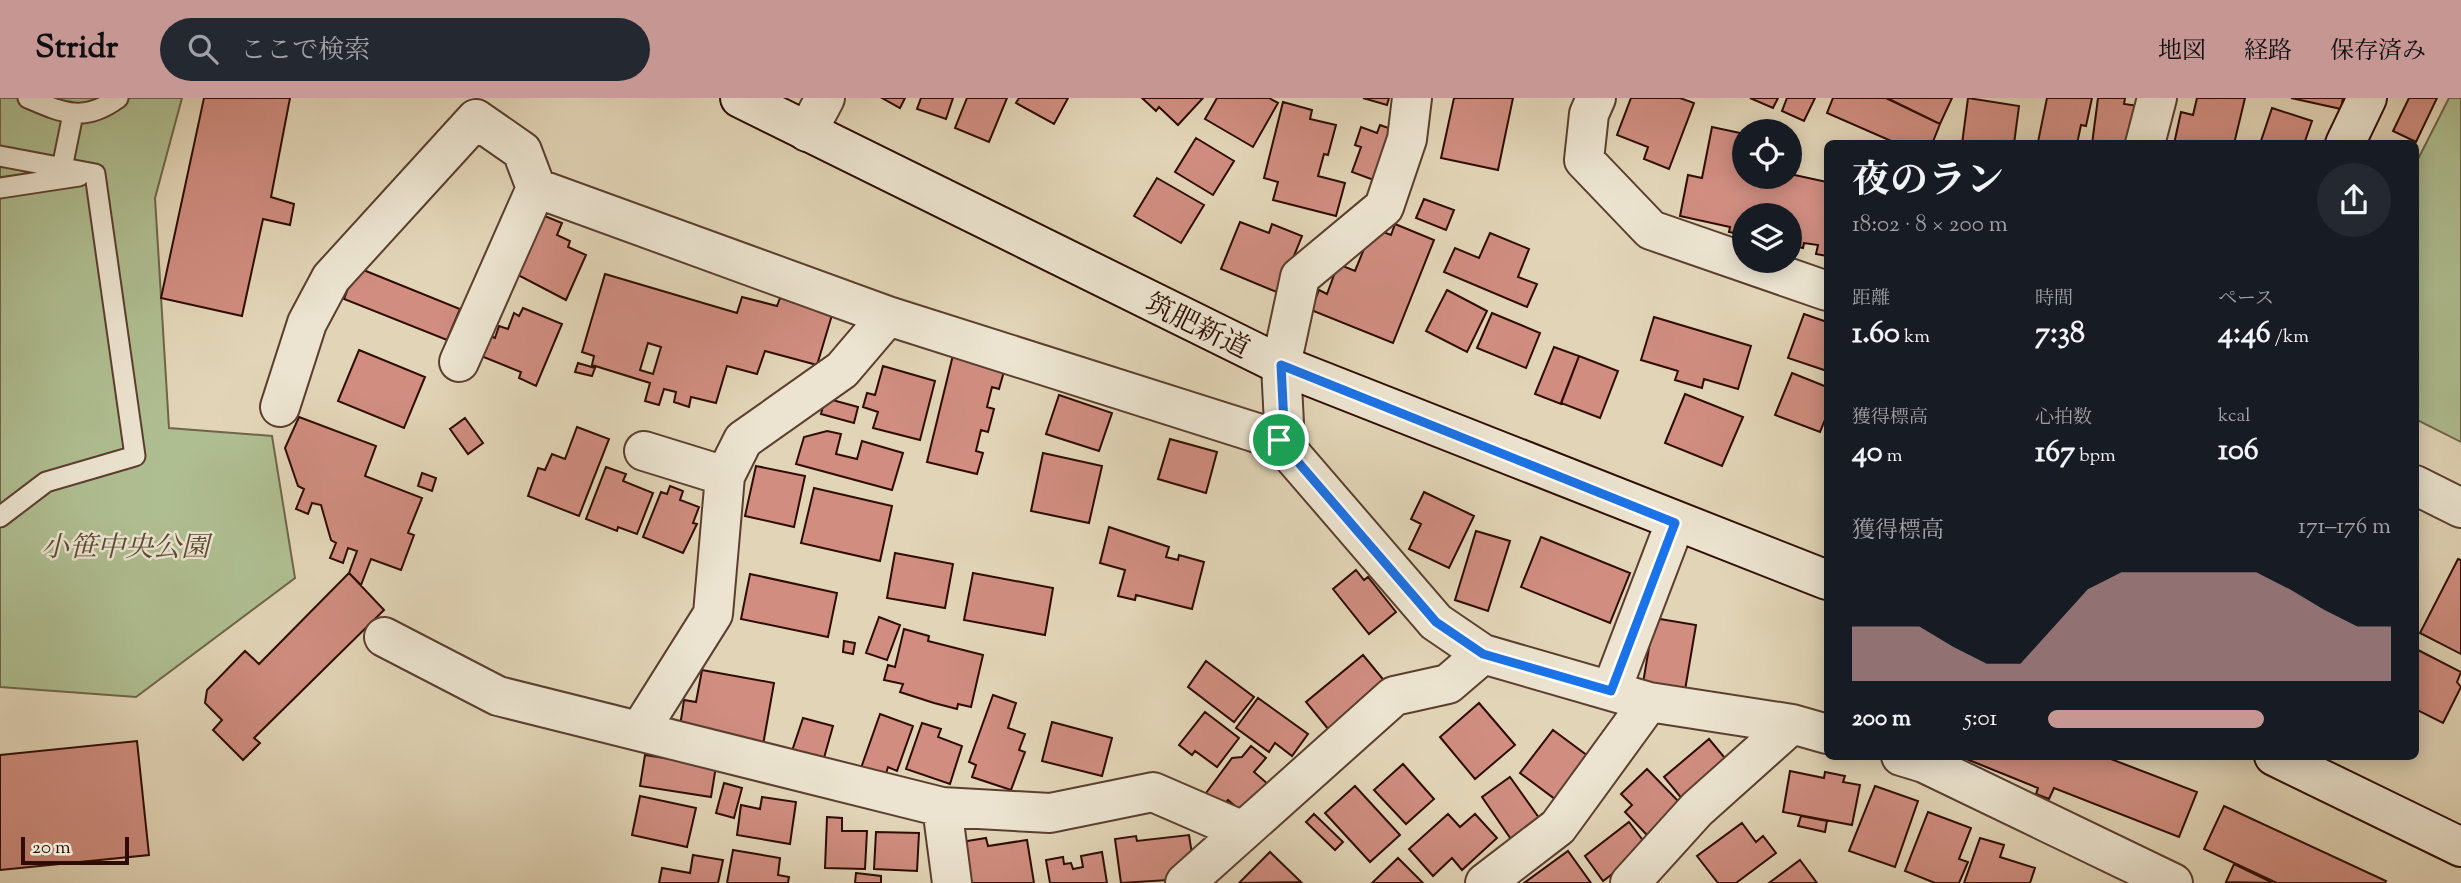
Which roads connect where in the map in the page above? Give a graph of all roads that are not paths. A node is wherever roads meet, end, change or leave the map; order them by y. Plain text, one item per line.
1 (28, 98) edge
2 (118, 98) edge
3 (740, 98) edge
4 (825, 98) edge
5 (1412, 98) edge
6 (1595, 98) edge
7 (2157, 98) edge
8 (2367, 98) edge
9 (73, 114) junction
10 (807, 132) junction
11 (2146, 140) edge
12 (2347, 140) edge
13 (0, 156) edge
14 (62, 168) junction
15 (95, 174) junction
16 (0, 188) edge
17 (536, 188) junction
18 (1824, 290) edge
19 (888, 316) junction
20 (459, 362) dead end
21 (1281, 365) junction
22 (280, 407) dead end
23 (1279, 440) junction
24 (644, 451) dead end
25 (725, 476) junction
26 (2419, 487) edge
27 (2461, 508) edge
28 (0, 517) edge
29 (1675, 523) junction
30 (1824, 579) edge
31 (384, 637) dead end
32 (1483, 654) junction
33 (1611, 691) junction
34 (1649, 702) junction
35 (1810, 729) edge
36 (640, 730) junction
37 (1914, 760) edge
38 (2282, 760) edge
39 (942, 807) junction
40 (1243, 831) junction
41 (2461, 847) edge
42 (952, 883) edge
43 (1185, 883) edge
44 (1485, 883) edge
45 (1630, 883) edge
46 (2173, 883) edge

1 - 9 lane
2 - 9 lane
3 - 10 street, 筑肥新道
4 - 10 street
5 - 21 street
6 - 18 street
7 - 11 street
8 - 12 street
9 - 14 lane
10 - 21 street, 筑肥新道
13 - 14 lane
14 - 15 lane
15 - 16 lane
15 - 28 lane
17 - 19 street
17 - 20 street
17 - 22 street
19 - 23 street
19 - 25 street
21 - 23 street
21 - 29 street, 筑肥新道
23 - 32 street
24 - 25 street
25 - 36 street
26 - 27 street
29 - 30 street, 筑肥新道
29 - 33 street
31 - 36 street
32 - 33 street
32 - 40 street
33 - 34 street
34 - 35 street
34 - 44 street
35 - 45 street
36 - 39 street
37 - 46 street
38 - 41 street
39 - 40 street
39 - 42 street
40 - 43 street

